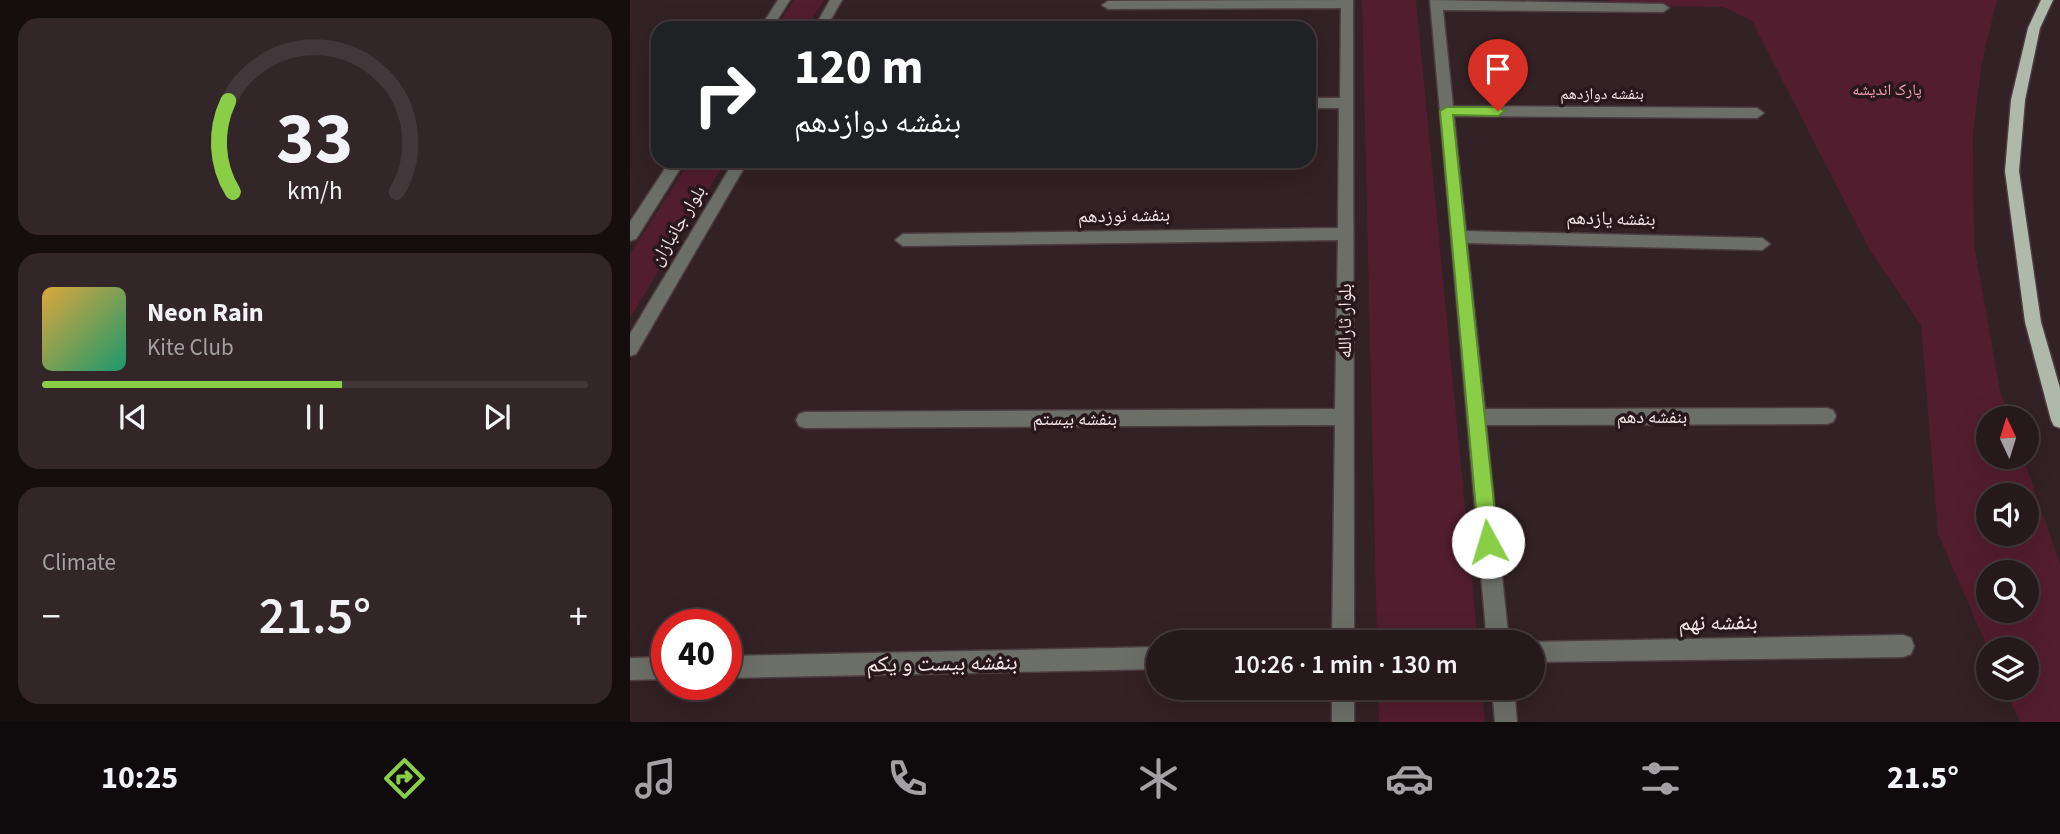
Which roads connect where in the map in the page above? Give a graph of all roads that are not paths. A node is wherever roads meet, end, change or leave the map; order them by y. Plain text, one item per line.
1 (784, 0) edge
2 (836, 0) edge
3 (2047, 0) edge
4 (1347, 2) edge
5 (1436, 3) edge
6 (1108, 5) dead end
7 (1663, 8) dead end
8 (770, 21) edge
9 (824, 21) edge
10 (1316, 103) edge
11 (1346, 103) junction
12 (1447, 111) junction
13 (1757, 113) dead end
14 (673, 168) edge
15 (737, 168) edge
16 (1346, 234) junction
17 (630, 235) edge
18 (1459, 237) junction
19 (903, 240) dead end
20 (1762, 244) dead end
21 (630, 349) edge
22 (1827, 416) dead end
23 (1345, 417) junction
24 (1476, 417) junction
25 (805, 420) dead end
26 (2060, 420) edge
27 (1343, 630) edge
28 (1497, 630) edge
29 (1903, 646) dead end
30 (1545, 651) edge
31 (1146, 659) edge
32 (742, 667) edge
33 (651, 668) edge
34 (630, 669) edge
35 (1343, 700) edge
36 (1504, 700) edge
37 (1343, 722) edge
38 (1506, 722) edge

1 - 8 street
2 - 9 street
3 - 26 main road
4 - 6 street
4 - 11 street, بلوار ثارالله
5 - 7 street
5 - 12 street
10 - 11 street
11 - 16 street, بلوار ثارالله
12 - 13 street, بنفشه دوازدهم
12 - 18 street
14 - 17 street, بلوار جانبازان
15 - 21 street, بلوار جانبازان
16 - 19 street, بنفشه نوزدهم
16 - 23 street, بلوار ثارالله
18 - 20 street, بنفشه یازدهم
18 - 24 street
22 - 24 street, بنفشه دهم
23 - 25 street, بنفشه بیستم
23 - 27 street, بلوار ثارالله
24 - 28 street
29 - 30 street, بنفشه نهم
31 - 32 street, بنفشه بیست و یکم
33 - 34 street
35 - 37 street
36 - 38 street

